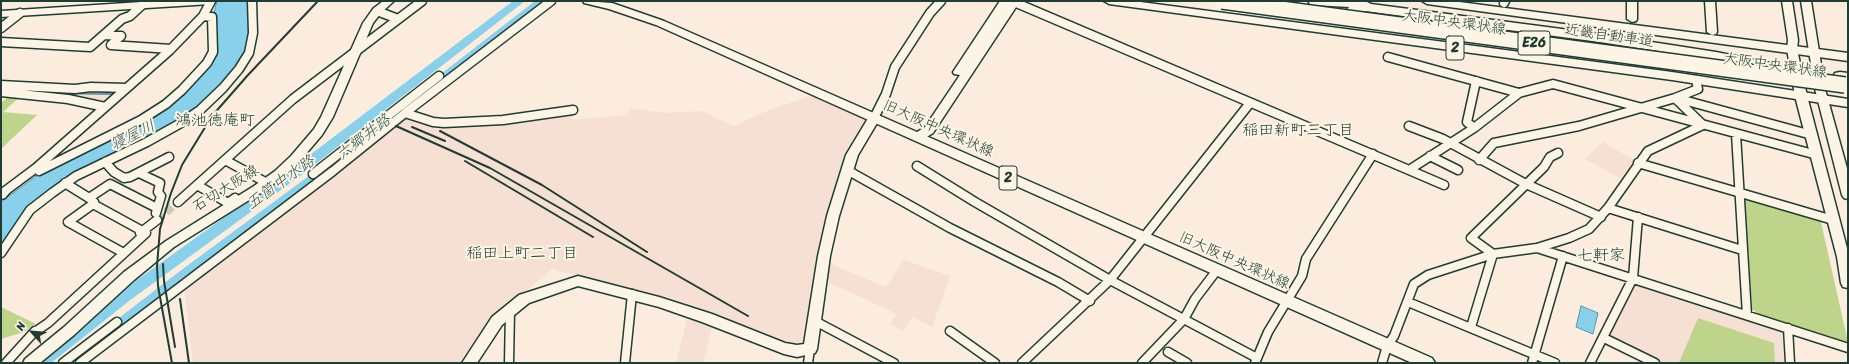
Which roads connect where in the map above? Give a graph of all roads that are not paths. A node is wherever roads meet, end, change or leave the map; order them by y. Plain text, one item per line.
1 (211, 1) edge
2 (252, 1) edge
3 (389, 1) edge
4 (422, 1) edge
5 (551, 1) edge
6 (588, 1) edge
7 (941, 1) edge
8 (1011, 1) edge
9 (1109, 1) edge
10 (1174, 1) edge
11 (1276, 1) edge
12 (1314, 1) edge
13 (1429, 1) edge
14 (1488, 1) edge
15 (1632, 1) edge
16 (1710, 1) edge
17 (1787, 1) edge
18 (1806, 1) edge
19 (1504, 2) edge
20 (156, 3) edge
21 (1222, 4) edge
22 (142, 5) junction
23 (377, 11) junction
24 (1352, 11) dead end
25 (20, 13) junction
26 (1, 14) edge
27 (203, 16) junction
28 (398, 19) junction
29 (1632, 19) junction
30 (1296, 26) junction
31 (1, 28) edge
32 (1600, 31) dead end
33 (1712, 32) junction
34 (105, 35) junction
35 (1, 42) edge
36 (1792, 45) junction
37 (1813, 48) junction
38 (1848, 48) edge
39 (171, 49) junction
40 (355, 52) junction
41 (1388, 56) dead end
42 (1848, 57) edge
43 (1525, 58) junction
44 (1620, 62) junction
45 (1770, 67) junction
46 (439, 76) dead end
47 (1476, 80) junction
48 (1696, 80) junction
49 (1, 85) edge
50 (1847, 85) edge
51 (45, 88) junction
52 (126, 88) junction
53 (1800, 91) junction
54 (1, 92) edge
55 (1519, 93) junction
56 (1822, 94) junction
57 (38, 96) junction
58 (1675, 98) junction
59 (1250, 103) junction
60 (1848, 103) edge
61 (105, 107) junction
62 (1640, 108) junction
63 (573, 110) dead end
64 (405, 113) junction
65 (874, 118) junction
66 (383, 124) junction
67 (1703, 125) junction
68 (1410, 126) dead end
69 (1474, 128) junction
70 (1736, 134) junction
71 (1812, 135) junction
72 (918, 137) junction
73 (1449, 143) junction
74 (1558, 153) dead end
75 (1373, 154) junction
76 (1817, 155) junction
77 (1430, 156) junction
78 (169, 157) dead end
79 (225, 160) junction
80 (1479, 160) junction
81 (104, 162) junction
82 (1843, 162) edge
83 (1638, 163) junction
84 (917, 166) dead end
85 (847, 170) junction
86 (1408, 170) junction
87 (1458, 170) dead end
88 (39, 171) dead end
89 (139, 173) junction
90 (313, 174) dead end
91 (265, 182) junction
92 (65, 183) junction
93 (1526, 184) junction
94 (196, 185) junction
95 (1444, 185) dead end
96 (1740, 193) junction
97 (2, 194) edge
98 (1848, 195) edge
99 (91, 201) junction
100 (178, 202) tunnel mouth
101 (157, 208) junction
102 (1608, 208) junction
103 (1601, 217) junction
104 (1638, 217) junction
105 (1833, 220) junction
106 (143, 230) junction
107 (1144, 238) junction
108 (1537, 248) junction
109 (1742, 250) junction
110 (120, 251) junction
111 (1, 253) edge
112 (1493, 254) junction
113 (1563, 256) junction
114 (1847, 268) edge
115 (1217, 270) junction
116 (1633, 278) junction
117 (1110, 280) junction
118 (632, 294) junction
119 (1090, 301) junction
120 (1288, 302) junction
121 (1408, 302) junction
122 (510, 311) junction
123 (1747, 315) junction
124 (1184, 319) junction
125 (815, 321) junction
126 (117, 322) dead end
127 (1471, 327) junction
128 (1788, 328) junction
129 (950, 331) dead end
130 (32, 334) junction
131 (1604, 338) junction
132 (1387, 346) junction
133 (1848, 348) edge
134 (1168, 352) dead end
135 (809, 356) edge
136 (1534, 359) edge
137 (1256, 360) edge
138 (6, 363) edge
139 (30, 363) edge
140 (63, 363) edge
141 (80, 363) edge
142 (470, 363) edge
143 (509, 363) edge
144 (625, 363) edge
145 (894, 363) edge
146 (995, 363) edge
147 (1022, 363) edge
148 (1143, 363) edge
149 (1188, 363) edge
150 (1382, 363) edge
151 (1427, 363) edge
152 (1555, 363) edge
153 (1590, 363) edge
154 (1655, 363) edge
155 (1790, 363) edge

1 - 20 main road
1 - 27 street
2 - 81 street
3 - 23 street, 石切大阪線
4 - 28 street
5 - 64 street
6 - 65 main road, 旧大阪中央環状線 / 2
7 - 65 street
8 - 59 street
8 - 72 street
9 - 30 main road, 2
10 - 21 main road, 大阪中央環状線 / 2
11 - 45 highway, 近畿自動車道 / E26
12 - 32 highway
13 - 36 main road, 大阪中央環状線
14 - 19 main road
15 - 29 street
16 - 33 street
17 - 36 street
18 - 37 street
19 - 29 main road
20 - 22 main road
21 - 30 main road
21 - 44 main road, 大阪中央環状線 / 2
21 - 50 highway, 近畿自動車道 / E26, bridge
22 - 25 main road
22 - 34 street
23 - 28 street
23 - 40 street, 石切大阪線
24 - 45 highway
25 - 26 main road
25 - 31 street
27 - 39 street
27 - 88 street
28 - 40 street
29 - 33 main road
30 - 43 main road, 2
33 - 36 main road
34 - 35 street
34 - 39 street
36 - 37 main road, 大阪中央環状線
36 - 53 street
37 - 38 main road
37 - 42 main road, 大阪中央環状線
37 - 56 street
39 - 52 street
40 - 79 street
40 - 91 street, 石切大阪線
41 - 47 street
43 - 44 main road
43 - 48 main road, 2
44 - 53 main road, 大阪中央環状線 / 2
45 - 50 highway, 近畿自動車道 / E26
46 - 66 street
47 - 55 street
47 - 69 street
48 - 53 main road, 2
48 - 58 street
49 - 51 street
50 - 56 main road, 大阪中央環状線 / 2
51 - 52 street
51 - 57 street
52 - 61 street
53 - 56 main road, 2
53 - 71 street
54 - 57 street
55 - 62 street
55 - 69 street
56 - 60 main road, 2
56 - 82 street
57 - 61 street
58 - 62 street
58 - 67 street
58 - 71 street
59 - 75 street
59 - 107 street
61 - 97 street
62 - 67 street
62 - 80 street
63 - 64 street
64 - 66 street
65 - 72 main road, 旧大阪中央環状線 / 2
65 - 85 street
66 - 90 street
66 - 141 street
67 - 70 street
67 - 83 street
68 - 73 street
69 - 73 street
70 - 76 street
70 - 96 street
71 - 76 street
72 - 107 main road, 旧大阪中央環状線 / 2
73 - 77 street
73 - 80 street
74 - 93 street
75 - 86 street
75 - 120 street
76 - 82 street
76 - 105 street
77 - 86 street
77 - 87 street
78 - 89 street
79 - 91 street
79 - 94 street
80 - 93 street
81 - 89 street
81 - 92 street
82 - 98 street
83 - 96 street
83 - 102 street
84 - 117 street
85 - 119 street
85 - 125 street
86 - 95 street
89 - 101 street
91 - 94 street
91 - 139 street, 石切大阪線
92 - 99 street
92 - 111 street
93 - 103 street
93 - 112 street
94 - 100 street
96 - 105 street
96 - 109 street
99 - 101 street
99 - 106 street
99 - 110 street
101 - 106 street
102 - 103 street
102 - 104 street
103 - 108 street
104 - 109 street
104 - 116 street
105 - 114 street
106 - 110 street
106 - 130 street
107 - 115 main road, 旧大阪中央環状線 / 2
107 - 117 street
108 - 112 street
108 - 113 street
109 - 123 street
110 - 130 street
112 - 121 street
112 - 127 street
113 - 116 street
113 - 136 street
115 - 120 main road, 旧大阪中央環状線 / 2
115 - 124 street
116 - 123 street
116 - 131 street
117 - 119 street
117 - 124 street
118 - 122 street
118 - 135 street
118 - 144 street
119 - 147 street
120 - 132 main road, 旧大阪中央環状線 / 2
120 - 137 street
121 - 127 street
121 - 132 street
122 - 142 street
122 - 143 street
123 - 128 street
124 - 137 street
124 - 148 street
125 - 135 street
125 - 145 street
126 - 140 street
127 - 136 street
128 - 133 street
128 - 155 street
129 - 146 street
130 - 138 street
131 - 153 street
131 - 154 street
132 - 150 street
132 - 151 main road, 旧大阪中央環状線 / 2
134 - 149 street
136 - 152 street

